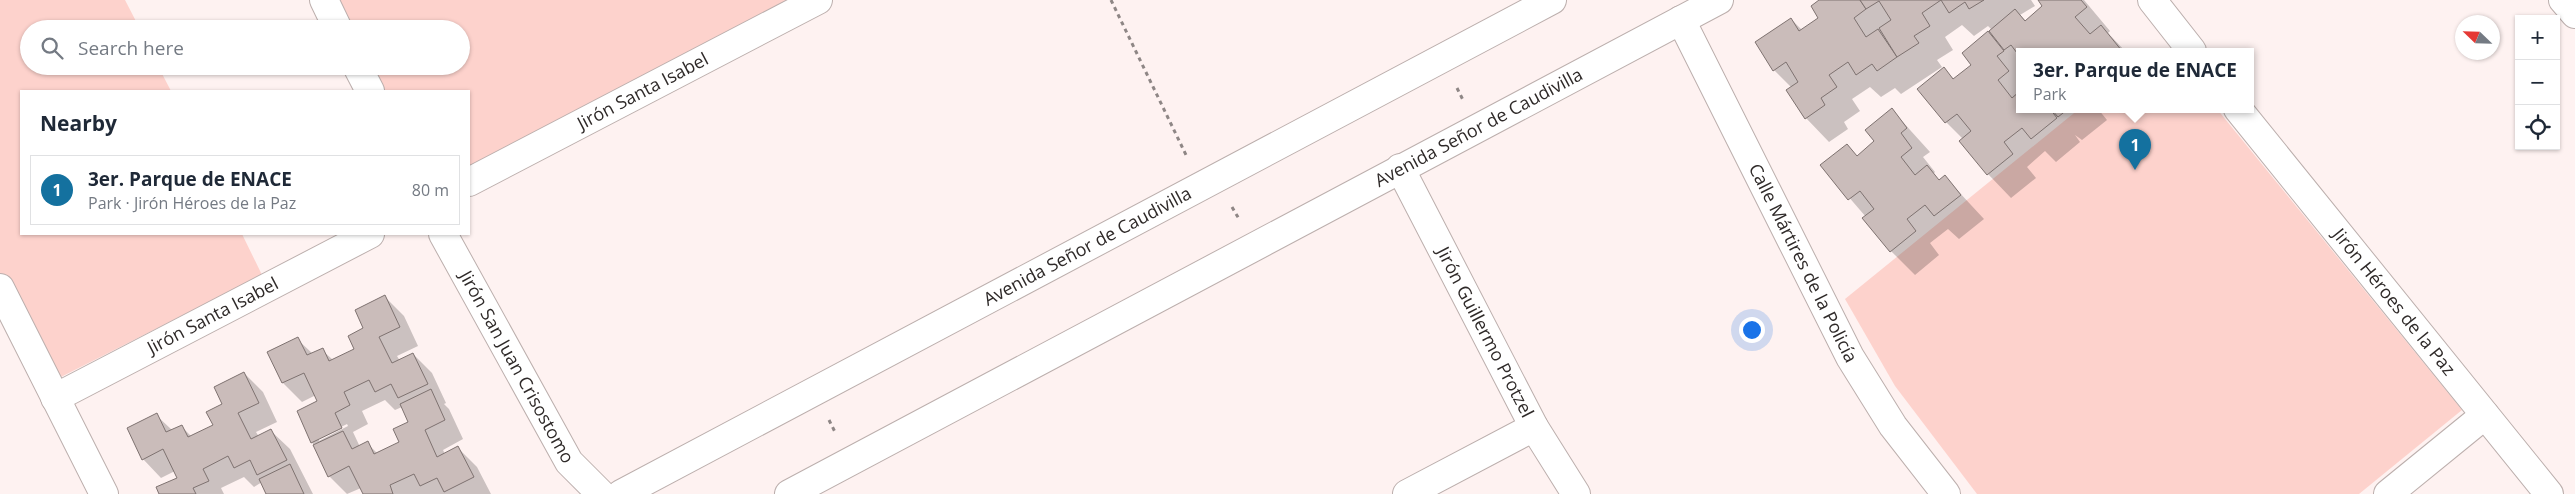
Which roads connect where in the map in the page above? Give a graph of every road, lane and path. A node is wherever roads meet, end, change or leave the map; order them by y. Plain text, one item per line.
1 (324, 0) edge
2 (818, 0) edge
3 (1111, 0) edge
4 (1552, 0) edge
5 (1719, 0) edge
6 (2152, 0) edge
7 (2563, 0) edge
8 (2575, 14) edge
9 (334, 20) edge
10 (1681, 20) junction
11 (2190, 48) edge
12 (1442, 58) junction
13 (362, 75) edge
14 (369, 90) edge
15 (2241, 113) edge
16 (1477, 127) junction
17 (1400, 168) junction
18 (470, 181) edge
19 (1209, 182) junction
20 (368, 235) edge
21 (444, 235) edge
22 (1253, 246) junction
23 (0, 288) edge
24 (814, 392) junction
25 (56, 398) junction
26 (2485, 415) junction
27 (1534, 428) junction
28 (852, 461) junction
29 (104, 494) edge
30 (601, 494) edge
31 (621, 494) edge
32 (789, 494) edge
33 (1407, 494) edge
34 (1576, 494) edge
35 (1946, 494) edge
36 (2388, 494) edge
37 (2549, 494) edge

1 - 9 street
2 - 18 street, Jirón Santa Isabel
3 - 19 path
4 - 12 street, Avenida Señor de Caudivilla
5 - 10 street, Avenida Señor de Caudivilla
6 - 11 street
7 - 8 street
10 - 16 street, Avenida Señor de Caudivilla
10 - 35 street, Calle Mártires de la Policía
12 - 16 path
12 - 19 street, Avenida Señor de Caudivilla
13 - 14 street
15 - 26 street, Jirón Héroes de la Paz
16 - 17 street, Avenida Señor de Caudivilla
17 - 22 street, Avenida Señor de Caudivilla
17 - 27 street, Jirón Guillermo Protzel
19 - 22 path
19 - 24 street, Avenida Señor de Caudivilla
20 - 25 street, Jirón Santa Isabel
21 - 30 street, Jirón San Juan Crisostomo
22 - 28 street, Avenida Señor de Caudivilla
23 - 25 street
24 - 28 path
24 - 31 street, Avenida Señor de Caudivilla
25 - 29 street
26 - 36 street
26 - 37 street, Jirón Héroes de la Paz
27 - 33 street
27 - 34 street, Jirón Guillermo Protzel
28 - 32 street, Avenida Señor de Caudivilla

